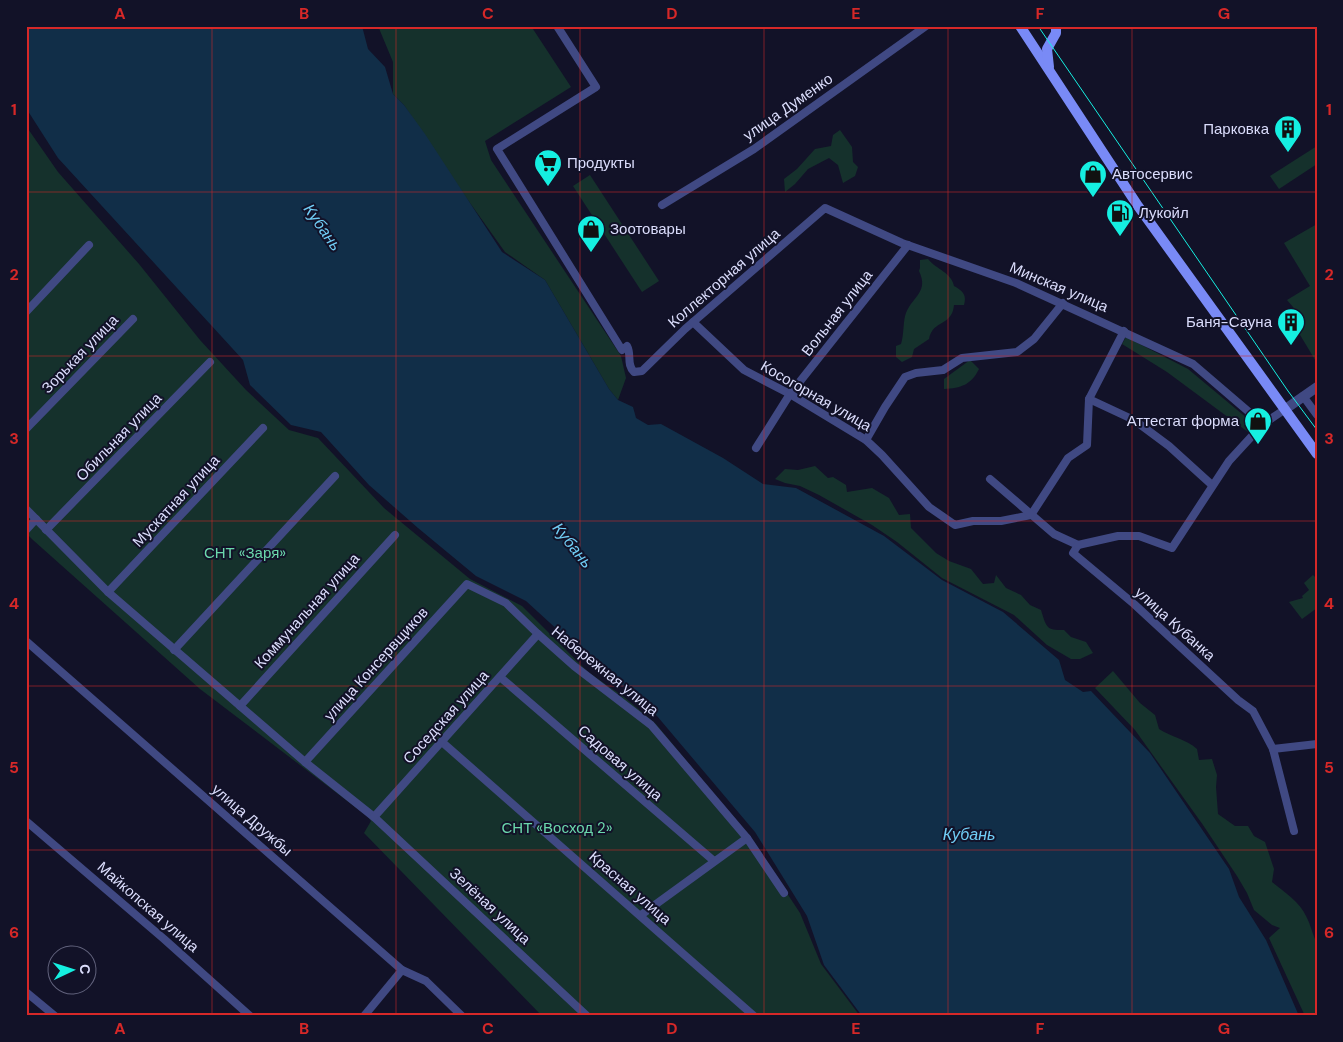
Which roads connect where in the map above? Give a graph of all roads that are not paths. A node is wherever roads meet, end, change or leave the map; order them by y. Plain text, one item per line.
1 (557, 26) edge
2 (926, 26) edge
3 (1056, 26) edge
4 (1020, 27) edge
5 (1050, 44) junction
6 (1054, 80) junction
7 (662, 205) dead end
8 (826, 208) joint
9 (89, 245) dead end
10 (908, 245) junction
11 (1063, 303) junction
12 (26, 312) edge
13 (133, 319) dead end
14 (693, 322) junction
15 (1124, 331) junction
16 (210, 362) dead end
17 (1317, 387) edge
18 (790, 394) junction
19 (1303, 396) junction
20 (1089, 399) junction
21 (1284, 410) junction
22 (1317, 415) edge
23 (1263, 424) junction
24 (263, 428) dead end
25 (26, 429) edge
26 (866, 440) junction
27 (756, 448) dead end
28 (1317, 454) edge
29 (335, 476) dead end
30 (990, 479) dead end
31 (1212, 486) junction
32 (26, 509) edge
33 (1031, 515) junction
34 (36, 519) junction
35 (26, 530) edge
36 (46, 530) junction
37 (395, 535) dead end
38 (1078, 545) junction
39 (467, 584) joint
40 (108, 592) junction
41 (538, 634) junction
42 (26, 641) edge
43 (174, 650) junction
44 (500, 677) junction
45 (240, 706) junction
46 (442, 742) junction
47 (1317, 744) edge
48 (1273, 749) junction
49 (305, 762) junction
50 (374, 817) junction
51 (26, 821) edge
52 (1294, 831) dead end
53 (747, 838) junction
54 (714, 861) junction
55 (784, 893) dead end
56 (641, 915) junction
57 (402, 970) junction
58 (26, 992) edge
59 (55, 1016) edge
60 (250, 1016) edge
61 (364, 1016) edge
62 (462, 1016) edge
63 (587, 1016) edge
64 (754, 1016) edge

1 - 14 street, Коллекторная улица
2 - 7 street, улица Думенко
3 - 5 main road
4 - 5 main road
4 - 6 main road
5 - 6 main road
6 - 21 main road
8 - 10 street, Минская улица
8 - 14 street, Коллекторная улица
9 - 12 street
10 - 11 street, Минская улица
10 - 18 street, Вольная улица
11 - 15 street, Минская улица
11 - 26 street
13 - 25 street, Зорькая улица
14 - 18 street, Косогорная улица
15 - 20 street
15 - 23 street, Минская улица
16 - 36 street, Обильная улица
17 - 19 street
18 - 26 street, Косогорная улица
18 - 27 street, Вольная улица
19 - 21 street
19 - 22 street
20 - 31 street
20 - 33 street
21 - 23 street
21 - 28 main road
23 - 31 street
24 - 40 street, Мускатная улица
26 - 33 street, Косогорная улица
29 - 43 street
30 - 33 street
31 - 38 street
32 - 34 street, Зелёная улица
33 - 38 street
34 - 35 street
34 - 36 street, Зелёная улица
36 - 40 street, Зелёная улица
37 - 45 street, Коммунальная улица
38 - 48 street, улица Кубанка
39 - 41 street, Набережная улица
39 - 49 street, улица Консервщиков
40 - 43 street, Зелёная улица
41 - 44 street, Соседская улица
41 - 53 street, Набережная улица
42 - 57 street, улица Дружбы
43 - 45 street, Зелёная улица
44 - 46 street, Соседская улица
44 - 54 street, Садовая улица
45 - 49 street, Зелёная улица
46 - 50 street, Соседская улица
46 - 56 street, Красная улица
47 - 48 street
48 - 52 street, улица Кубанка
49 - 50 street, Зелёная улица
50 - 63 street, Зелёная улица
51 - 60 street, Майкопская улица
53 - 54 street
53 - 55 street, Набережная улица
54 - 56 street
56 - 64 street, Красная улица
57 - 61 street
57 - 62 street, улица Дружбы
58 - 59 street

